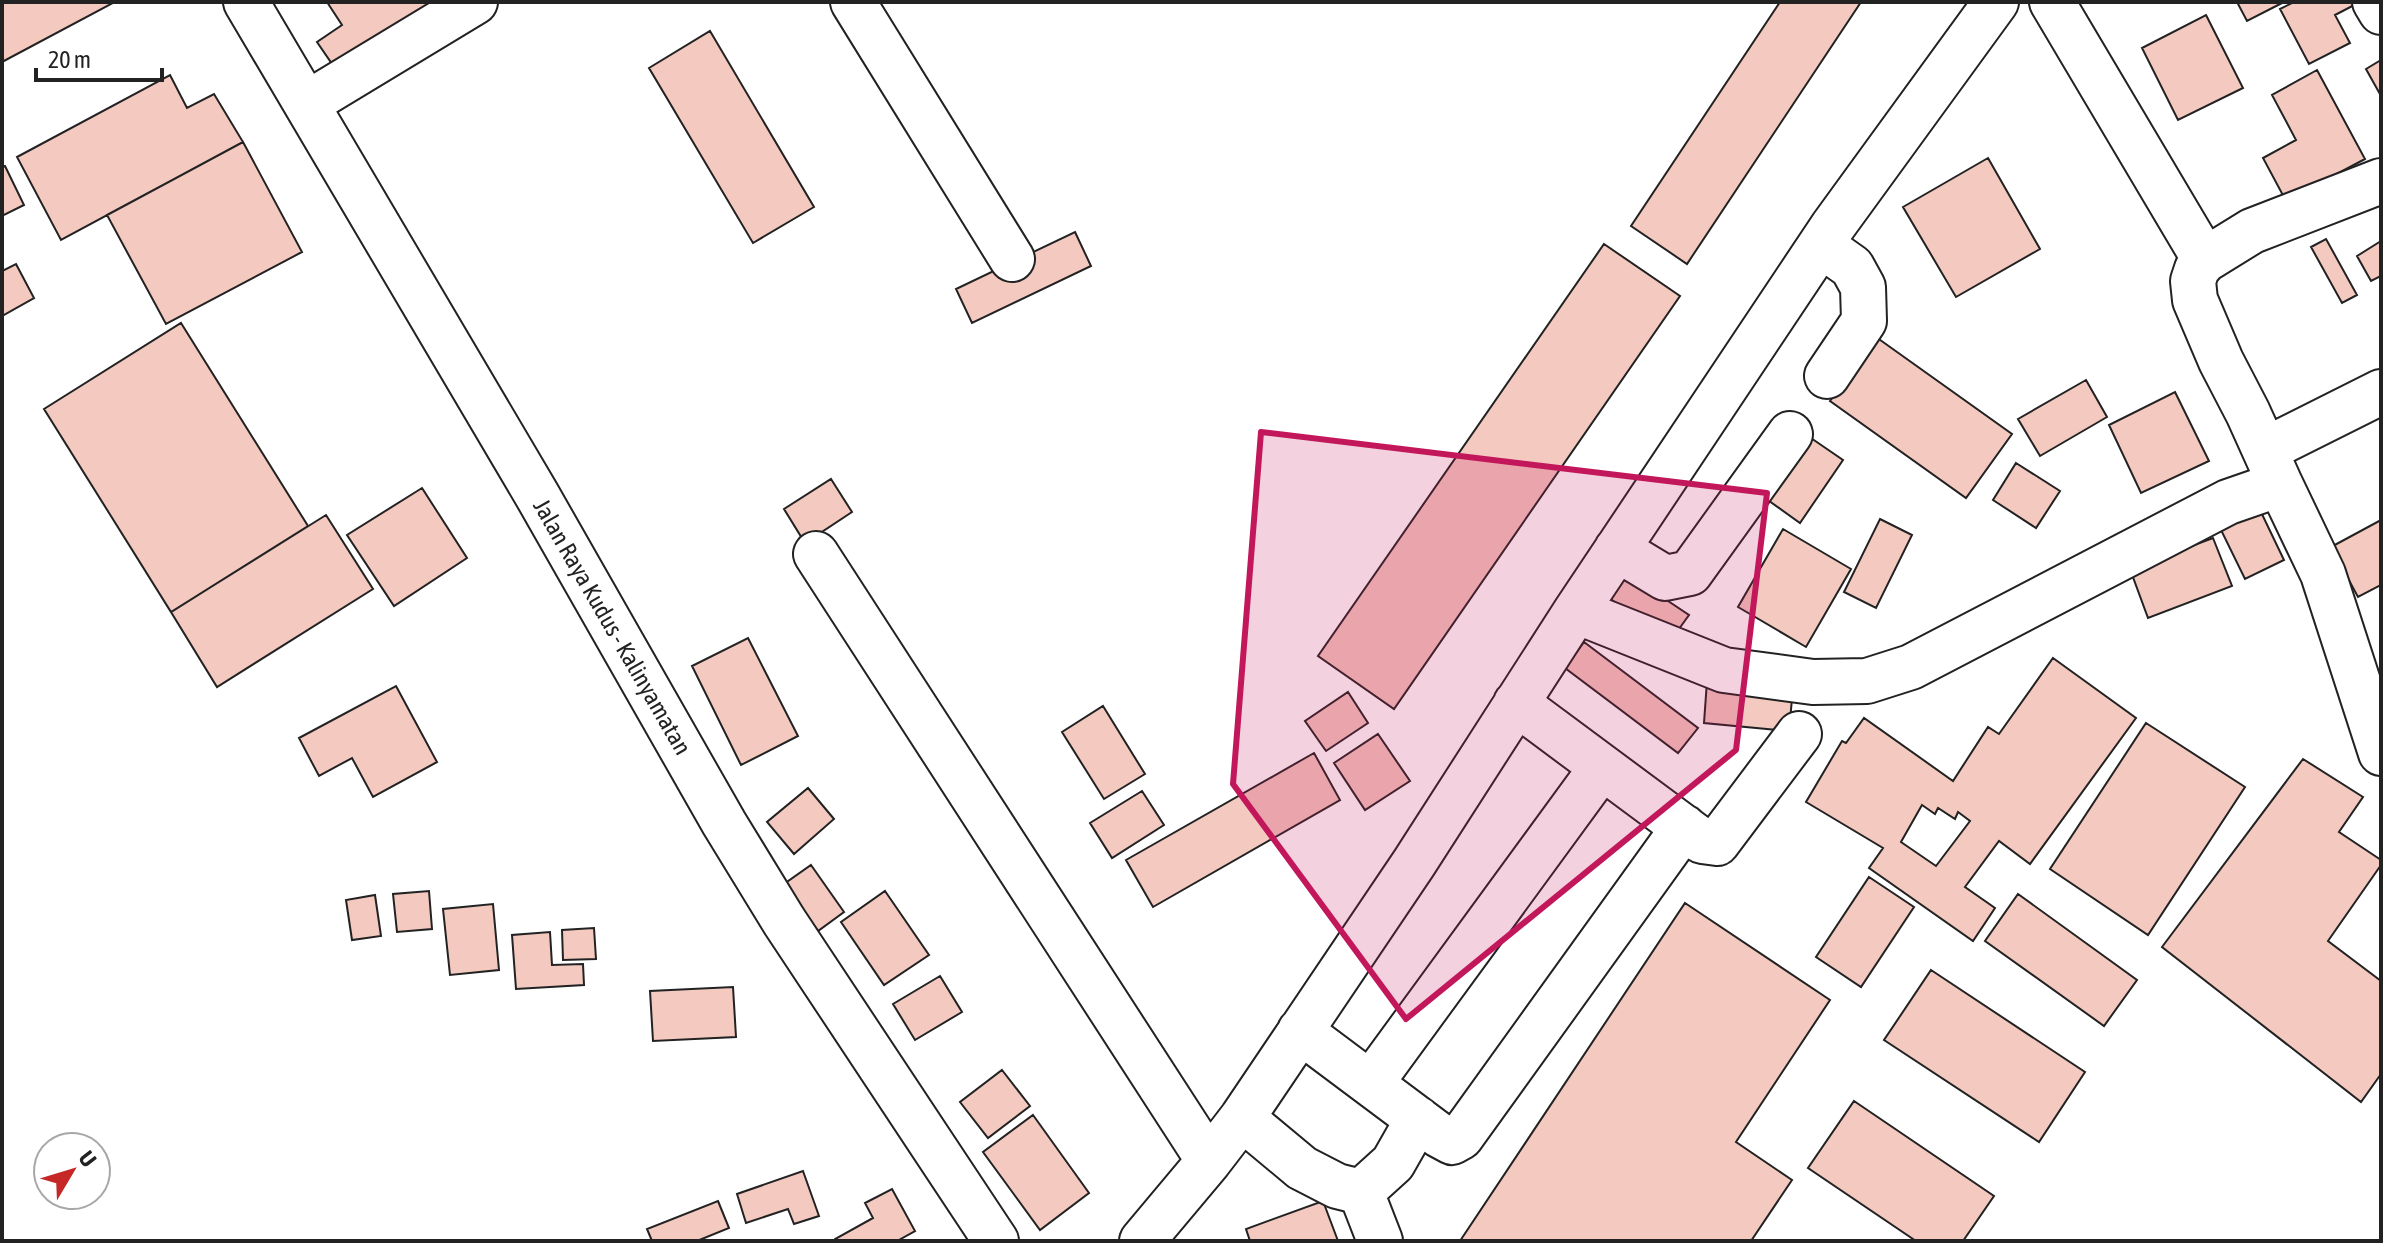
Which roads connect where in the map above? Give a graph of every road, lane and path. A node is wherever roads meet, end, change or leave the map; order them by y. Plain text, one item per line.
1 (246, 2) edge
2 (475, 2) edge
3 (853, 2) edge
4 (1996, 2) edge
5 (2052, 2) edge
6 (2375, 2) edge
7 (2381, 12) edge
8 (308, 103) junction
9 (2381, 181) edge
10 (1821, 245) junction
11 (1012, 259) dead end
12 (2205, 260) junction
13 (1827, 376) dead end
14 (2381, 392) edge
15 (1790, 434) dead end
16 (2272, 467) junction
17 (1617, 549) junction
18 (816, 554) dead end
19 (1576, 611) junction
20 (1516, 703) junction
21 (1799, 734) dead end
22 (2381, 753) edge
23 (1602, 767) junction
24 (1684, 827) junction
25 (1300, 1031) junction
26 (1371, 1083) junction
27 (1242, 1118) junction
28 (1418, 1119) junction
29 (1209, 1161) junction
30 (1361, 1192) junction
31 (996, 1241) edge
32 (1142, 1241) edge
33 (1380, 1241) edge

1 - 8 street, Jalan Raya Kudus - Kalinyamatan
2 - 8 street
3 - 11 street
4 - 10 street
5 - 12 street
6 - 7 street
8 - 31 street, Jalan Raya Kudus - Kalinyamatan
9 - 12 street
10 - 13 street
10 - 17 street
12 - 16 street
14 - 16 street
15 - 17 street
16 - 19 street
16 - 22 street
17 - 19 street
18 - 29 street
19 - 20 street
20 - 23 street
20 - 25 street
21 - 24 street
23 - 24 street
23 - 26 street
24 - 28 street
25 - 26 street
25 - 27 street
26 - 28 street
27 - 29 street
27 - 30 street
28 - 30 street
29 - 32 street
30 - 33 street

